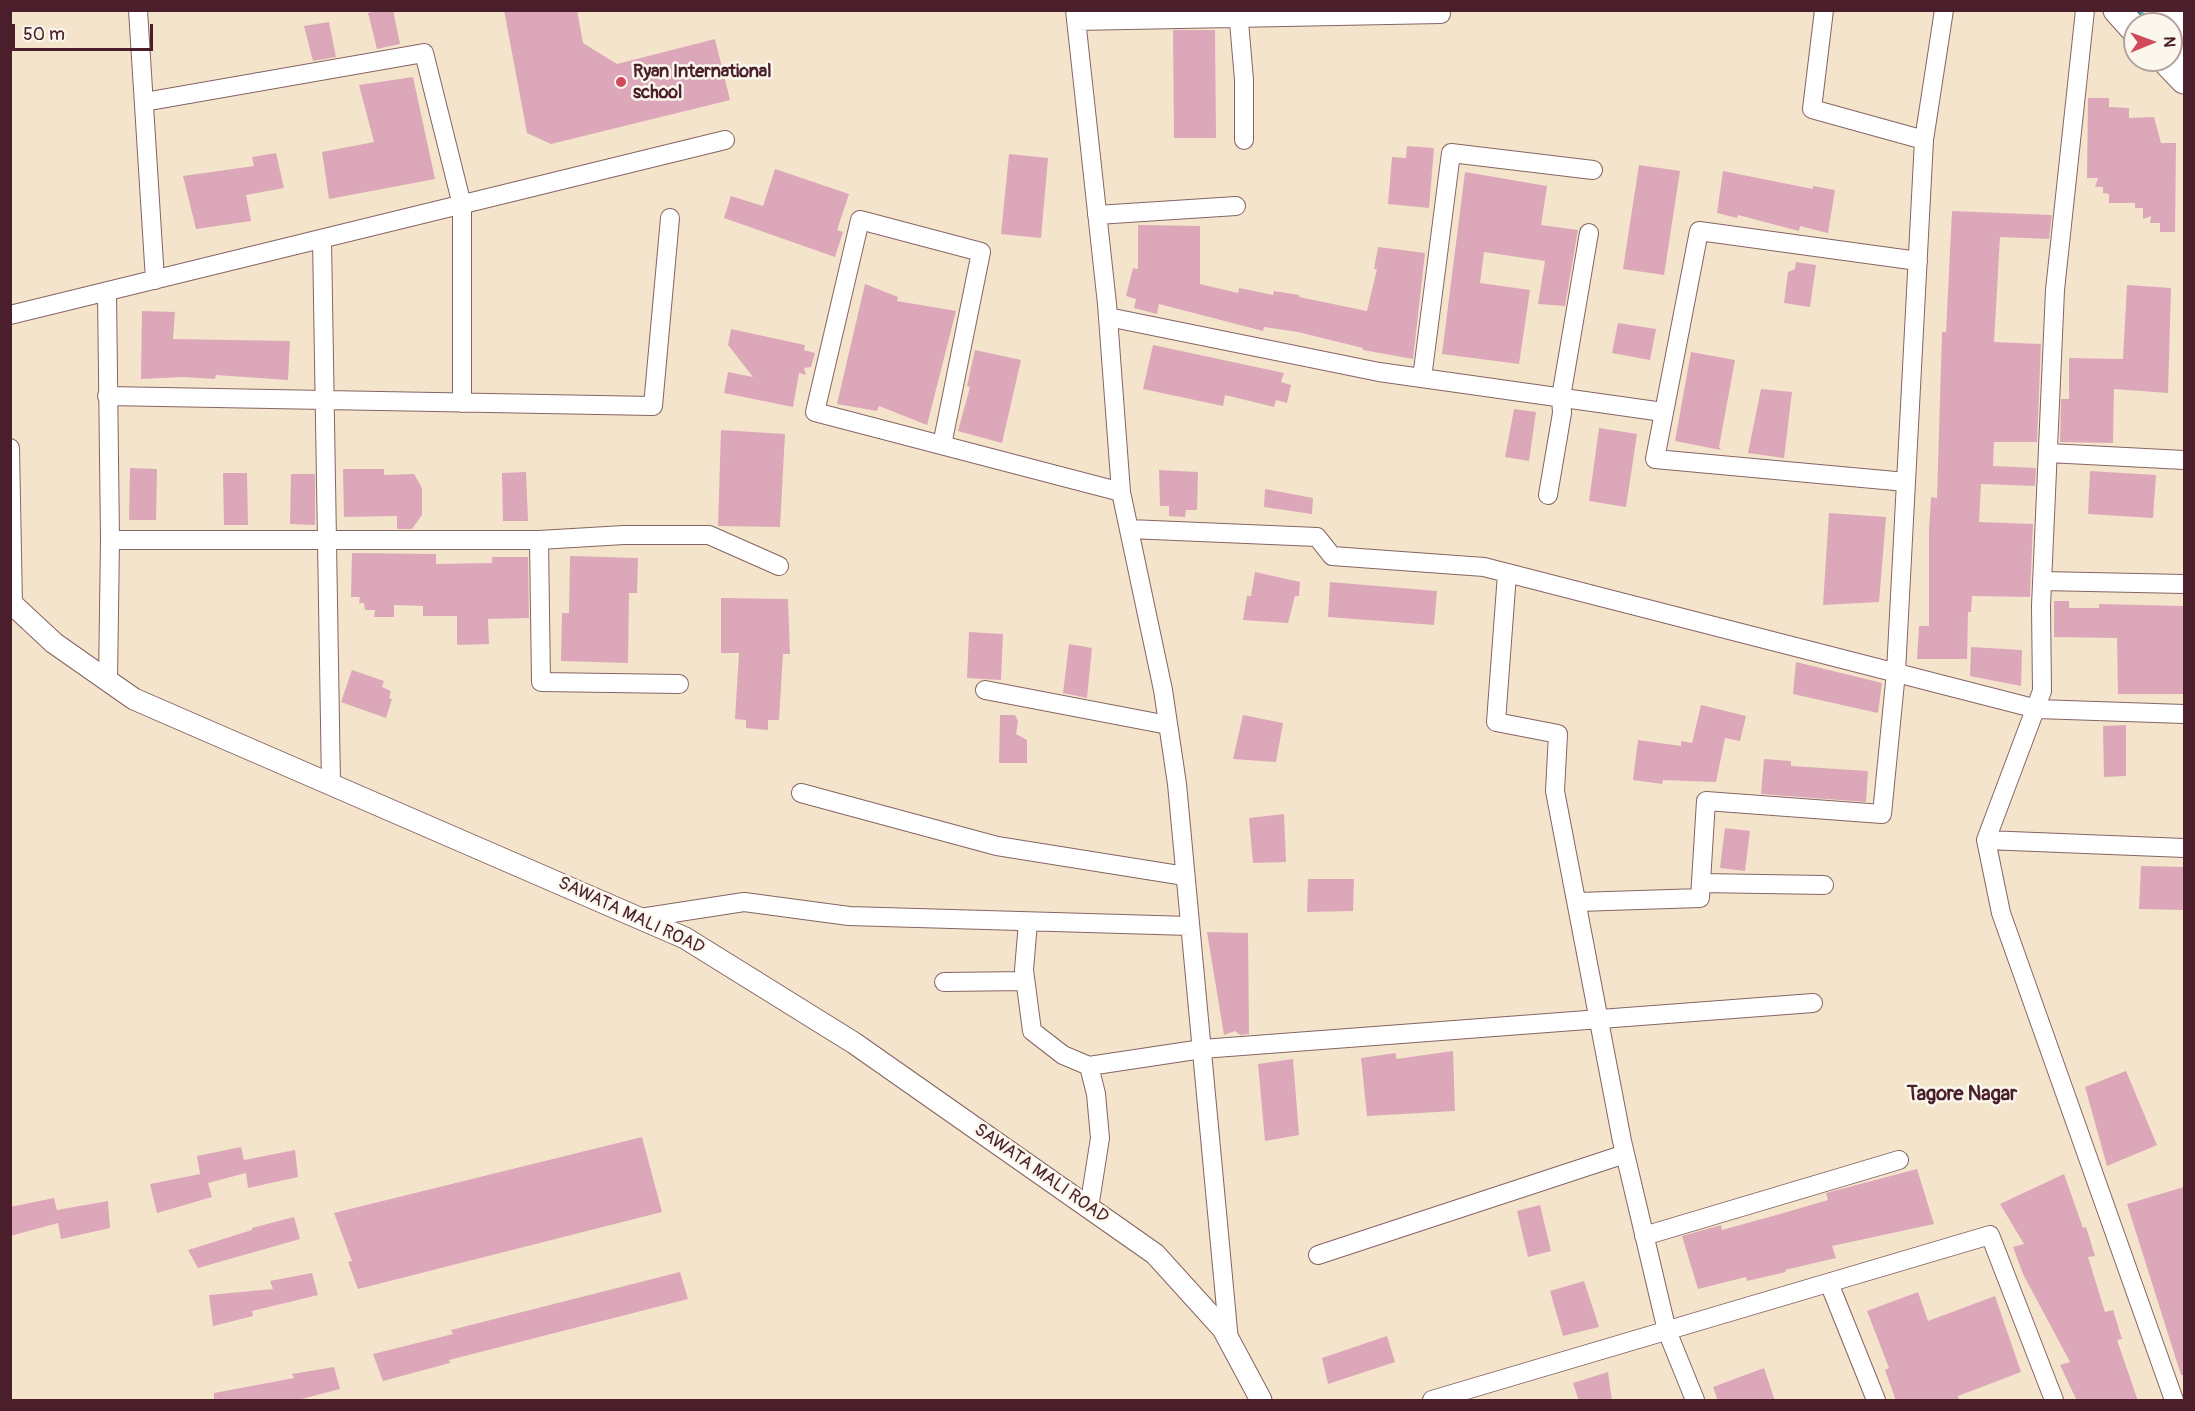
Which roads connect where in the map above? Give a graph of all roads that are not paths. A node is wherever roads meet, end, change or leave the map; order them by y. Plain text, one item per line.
1 (138, 10) edge
2 (1824, 10) edge
3 (1944, 10) edge
4 (2085, 10) edge
5 (2169, 10) edge
6 (1441, 14) dead end
7 (1238, 15) edge
8 (1076, 16) edge
9 (2184, 26) edge
10 (144, 102) junction
11 (725, 140) dead end
12 (1244, 140) dead end
13 (1924, 140) junction
14 (1593, 170) dead end
15 (462, 205) junction
16 (1236, 206) dead end
17 (1097, 215) junction
18 (670, 218) dead end
19 (1588, 233) dead end
20 (322, 239) junction
21 (1918, 261) junction
22 (155, 280) junction
23 (107, 292) junction
24 (10, 315) edge
25 (1108, 317) junction
26 (1422, 378) junction
27 (107, 396) junction
28 (1561, 398) junction
29 (325, 400) junction
30 (462, 403) junction
31 (1663, 412) junction
32 (942, 445) junction
33 (10, 448) edge
34 (2048, 453) junction
35 (2184, 460) edge
36 (1906, 482) junction
37 (1121, 492) junction
38 (1548, 495) dead end
39 (1129, 530) junction
40 (110, 540) junction
41 (538, 540) junction
42 (328, 541) junction
43 (779, 566) dead end
44 (1507, 574) junction
45 (2042, 581) junction
46 (2184, 584) edge
47 (12, 604) edge
48 (1896, 672) junction
49 (108, 681) junction
50 (679, 684) dead end
51 (985, 690) dead end
52 (2037, 709) junction
53 (2184, 714) edge
54 (1168, 725) junction
55 (331, 784) junction
56 (801, 793) dead end
57 (1986, 840) junction
58 (2184, 848) edge
59 (1185, 876) junction
60 (1701, 883) junction
61 (1824, 885) dead end
62 (1578, 902) junction
63 (640, 918) junction
64 (1028, 921) junction
65 (1190, 926) junction
66 (1026, 981) junction
67 (944, 982) dead end
68 (1813, 1003) dead end
69 (1599, 1019) junction
70 (1202, 1049) junction
71 (1089, 1066) junction
72 (1625, 1154) junction
73 (1899, 1160) dead end
74 (1089, 1208) junction
75 (1644, 1236) junction
76 (1318, 1256) dead end
77 (1829, 1283) junction
78 (1667, 1331) junction
79 (1229, 1341) junction
80 (1262, 1401) edge
81 (1432, 1401) edge
82 (1695, 1401) edge
83 (1876, 1401) edge
84 (2054, 1401) edge
85 (2175, 1401) edge

1 - 10 street
2 - 13 street
3 - 13 street
4 - 34 street
5 - 9 main road
6 - 7 street
7 - 8 street
7 - 12 street
8 - 17 street
10 - 15 street
10 - 22 street
11 - 15 street
13 - 21 street
14 - 26 street
15 - 20 street
15 - 30 street
16 - 17 street
17 - 25 street
18 - 30 street
19 - 28 street
20 - 22 street
20 - 29 street
21 - 31 street
21 - 36 street
22 - 23 street
23 - 24 street
23 - 27 street
25 - 26 street
25 - 37 street
26 - 28 street
27 - 29 street
27 - 40 street
28 - 31 street
28 - 38 street
29 - 30 street
29 - 42 street
31 - 36 street
32 - 32 street
32 - 37 street
33 - 47 street
34 - 35 street
34 - 45 street
36 - 48 street
37 - 39 street
39 - 44 street
39 - 54 street
40 - 42 street
40 - 49 street
41 - 42 street
41 - 43 street
41 - 50 street
42 - 55 street
44 - 48 street
44 - 62 street
45 - 46 street
45 - 52 street
47 - 49 street, SAWATA MALI ROAD
48 - 52 street
48 - 60 street
49 - 55 street, SAWATA MALI ROAD
51 - 54 street
52 - 53 street
52 - 57 street
54 - 59 street
55 - 63 street, SAWATA MALI ROAD
56 - 59 street
57 - 58 street
57 - 85 street
59 - 65 street
60 - 61 street
60 - 62 street
62 - 69 street
63 - 64 street
63 - 74 street, SAWATA MALI ROAD
64 - 65 street
64 - 66 street
65 - 70 street
66 - 67 street
66 - 71 street
68 - 69 street
69 - 70 street
69 - 72 street
70 - 71 street
70 - 79 street
71 - 74 street
72 - 75 street
72 - 76 street
73 - 75 street
74 - 79 street, SAWATA MALI ROAD
75 - 78 street
77 - 78 street
77 - 83 street
77 - 84 street
78 - 81 street
78 - 82 street
79 - 80 street, SAWATA MALI ROAD

